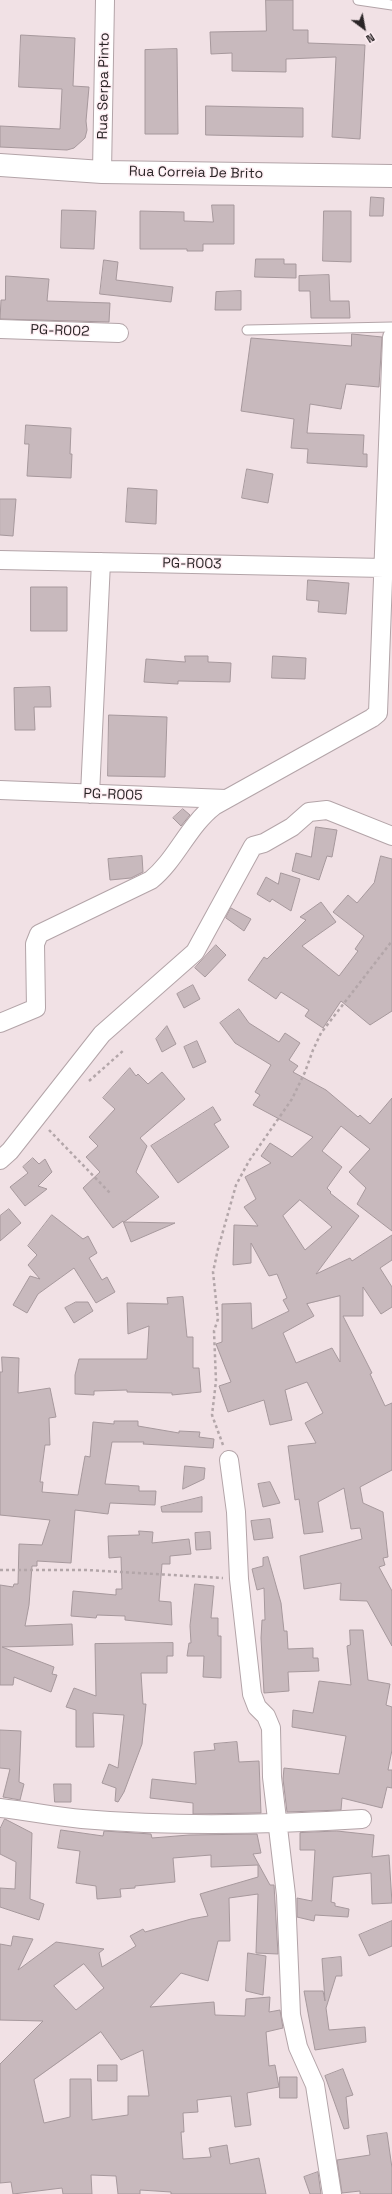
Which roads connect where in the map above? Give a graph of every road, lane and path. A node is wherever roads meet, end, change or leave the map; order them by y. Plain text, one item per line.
1 (105, 0) edge
2 (358, 0) edge
3 (392, 5) edge
4 (0, 165) edge
5 (102, 172) junction
6 (392, 176) edge
7 (392, 327) edge
8 (0, 329) edge
9 (247, 330) dead end
10 (119, 333) dead end
11 (392, 337) edge
12 (0, 560) edge
13 (101, 562) junction
14 (384, 568) junction
15 (0, 790) edge
16 (90, 794) junction
17 (226, 799) junction
18 (392, 836) edge
19 (392, 941) edge
20 (0, 1024) edge
21 (49, 1130) dead end
22 (0, 1160) edge
23 (110, 1193) dead end
24 (228, 1460) joint
25 (0, 1570) edge
26 (239, 1579) junction
27 (0, 1808) edge
28 (362, 1819) dead end
29 (278, 1824) junction
30 (332, 2194) edge

1 - 5 street, Rua Serpa Pinto
2 - 3 lane
4 - 5 street, Rua Correia De Brito
5 - 6 street, Rua Correia De Brito
7 - 9 lane
8 - 10 street, PG-R002
11 - 14 street
12 - 13 street, PG-R003
13 - 14 street, PG-R003
13 - 16 street
14 - 17 street
15 - 16 street, PG-R005
16 - 17 street, PG-R005
17 - 20 street
18 - 22 street
19 - 24 path
21 - 23 path
24 - 26 street
25 - 26 path
26 - 29 street
27 - 29 street
28 - 29 street
29 - 30 street

